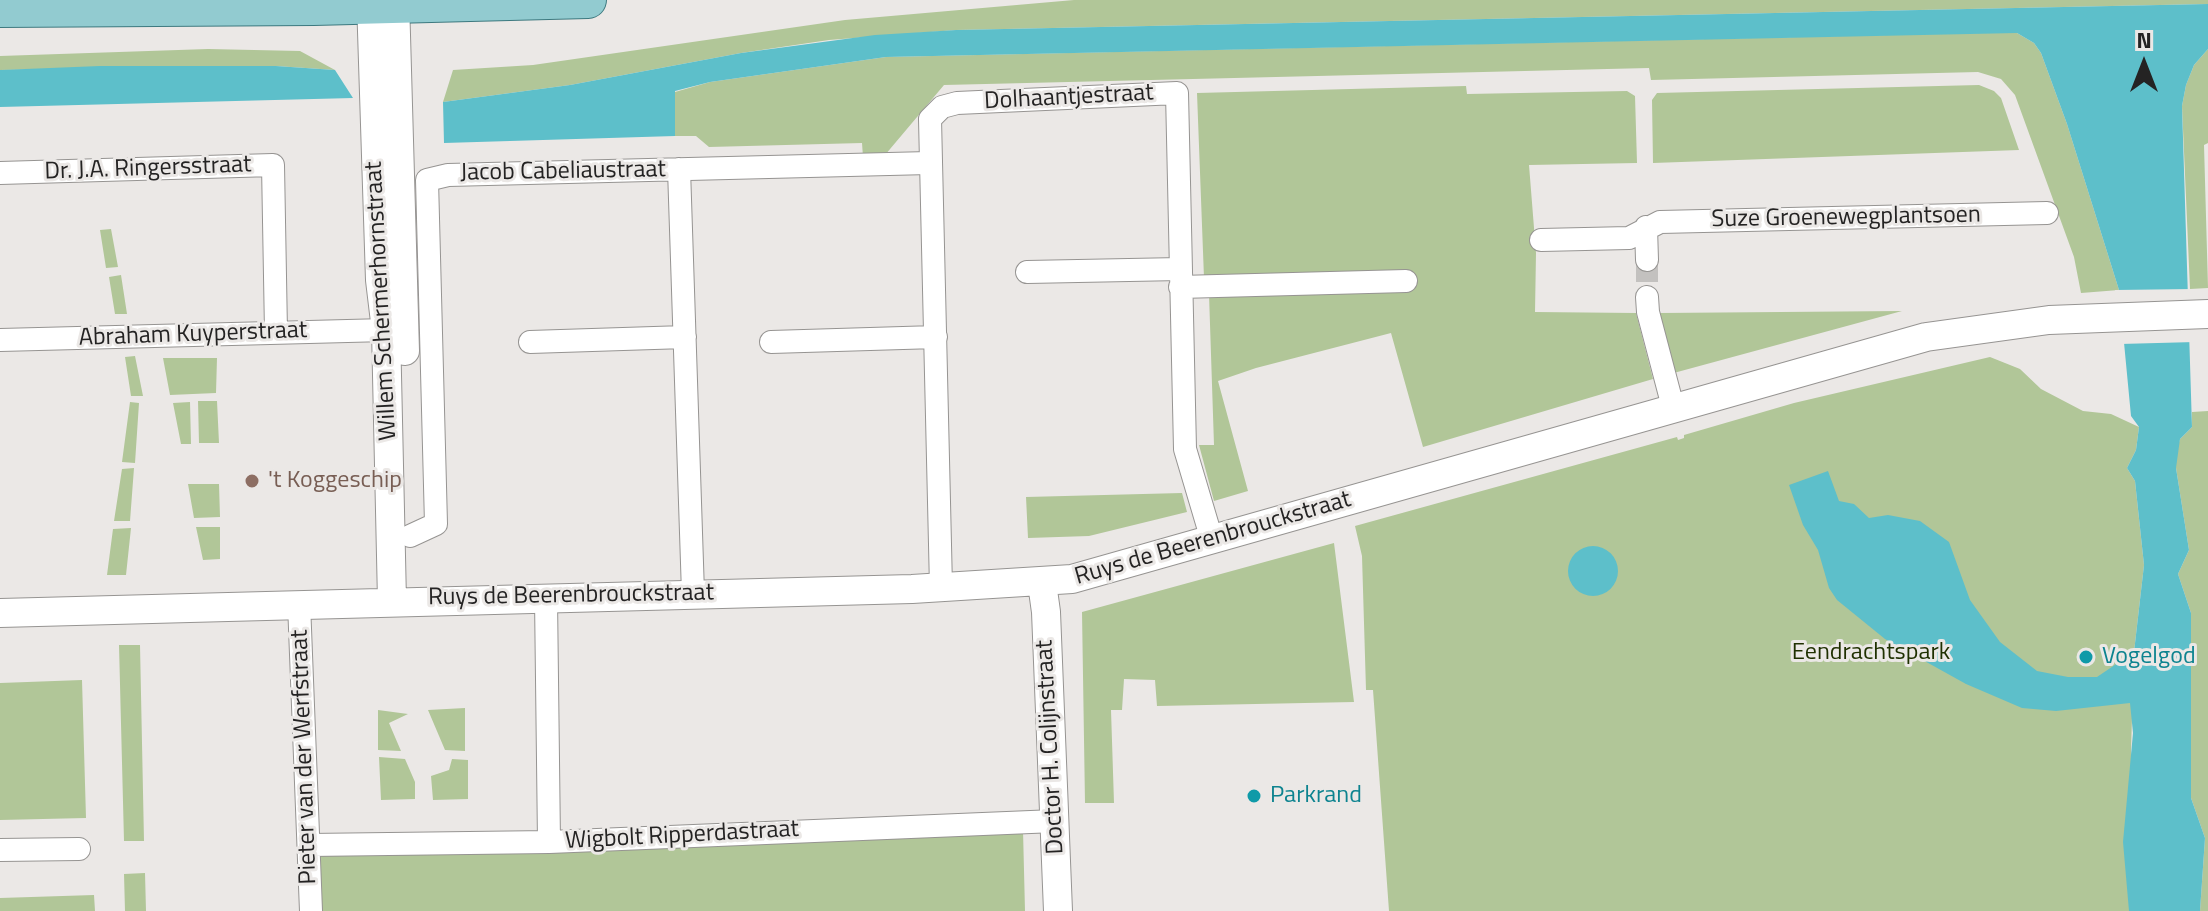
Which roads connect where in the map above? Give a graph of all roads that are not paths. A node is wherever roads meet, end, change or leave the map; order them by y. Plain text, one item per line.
1 (588, 0) edge
2 (383, 3) edge
3 (0, 9) edge
4 (929, 163) junction
5 (679, 169) junction
6 (0, 173) edge
7 (2047, 213) dead end
8 (1646, 227) junction
9 (1541, 240) dead end
10 (1647, 260) tunnel mouth
11 (1027, 272) dead end
12 (1180, 278) junction
13 (1406, 281) dead end
14 (1647, 297) tunnel mouth
15 (2208, 314) edge
16 (386, 330) junction
17 (276, 332) junction
18 (685, 337) junction
19 (936, 337) junction
20 (0, 340) edge
21 (530, 342) dead end
22 (771, 342) dead end
23 (1673, 407) junction
24 (401, 537) junction
25 (1212, 540) junction
26 (1042, 583) junction
27 (941, 587) junction
28 (693, 593) junction
29 (546, 598) junction
30 (402, 601) junction
31 (299, 603) junction
32 (0, 613) edge
33 (1055, 821) junction
34 (549, 842) junction
35 (309, 845) junction
36 (79, 849) dead end
37 (0, 850) edge
38 (311, 911) edge
39 (1058, 911) edge

1 - 2 main road
2 - 3 main road
2 - 16 street, Willem Schermerhornstraat
2 - 24 street, Willem Schermerhornstraat
4 - 5 street, Jacob Cabeliaustraat
4 - 12 street, Dolhaantjestraat
4 - 19 street
5 - 18 street
5 - 24 street, Jacob Cabeliaustraat
6 - 17 street, Dr. J.A. Ringersstraat
7 - 8 street, Suze Groenewegplantsoen
8 - 9 street, Suze Groenewegplantsoen
8 - 10 street
11 - 12 street
12 - 13 street
12 - 25 street, Dolhaantjestraat
14 - 23 street
15 - 23 street, Ruys de Beerenbrouckstraat
16 - 17 street, Abraham Kuyperstraat
16 - 24 street, Willem Schermerhornstraat
17 - 20 street, Abraham Kuyperstraat
18 - 21 street
18 - 28 street
19 - 22 street
19 - 27 street
23 - 25 street, Ruys de Beerenbrouckstraat
24 - 30 street, Willem Schermerhornstraat
25 - 26 street, Ruys de Beerenbrouckstraat
26 - 27 street, Ruys de Beerenbrouckstraat
26 - 33 street, Doctor H. Colijnstraat
27 - 28 street, Ruys de Beerenbrouckstraat
28 - 29 street, Ruys de Beerenbrouckstraat
29 - 30 street, Ruys de Beerenbrouckstraat
29 - 34 street
30 - 31 street, Ruys de Beerenbrouckstraat
31 - 32 street, Ruys de Beerenbrouckstraat
31 - 35 street, Pieter van der Werfstraat
33 - 34 street, Wigbolt Ripperdastraat
33 - 39 street, Doctor H. Colijnstraat
34 - 35 street, Wigbolt Ripperdastraat
35 - 38 street, Pieter van der Werfstraat
36 - 37 street

